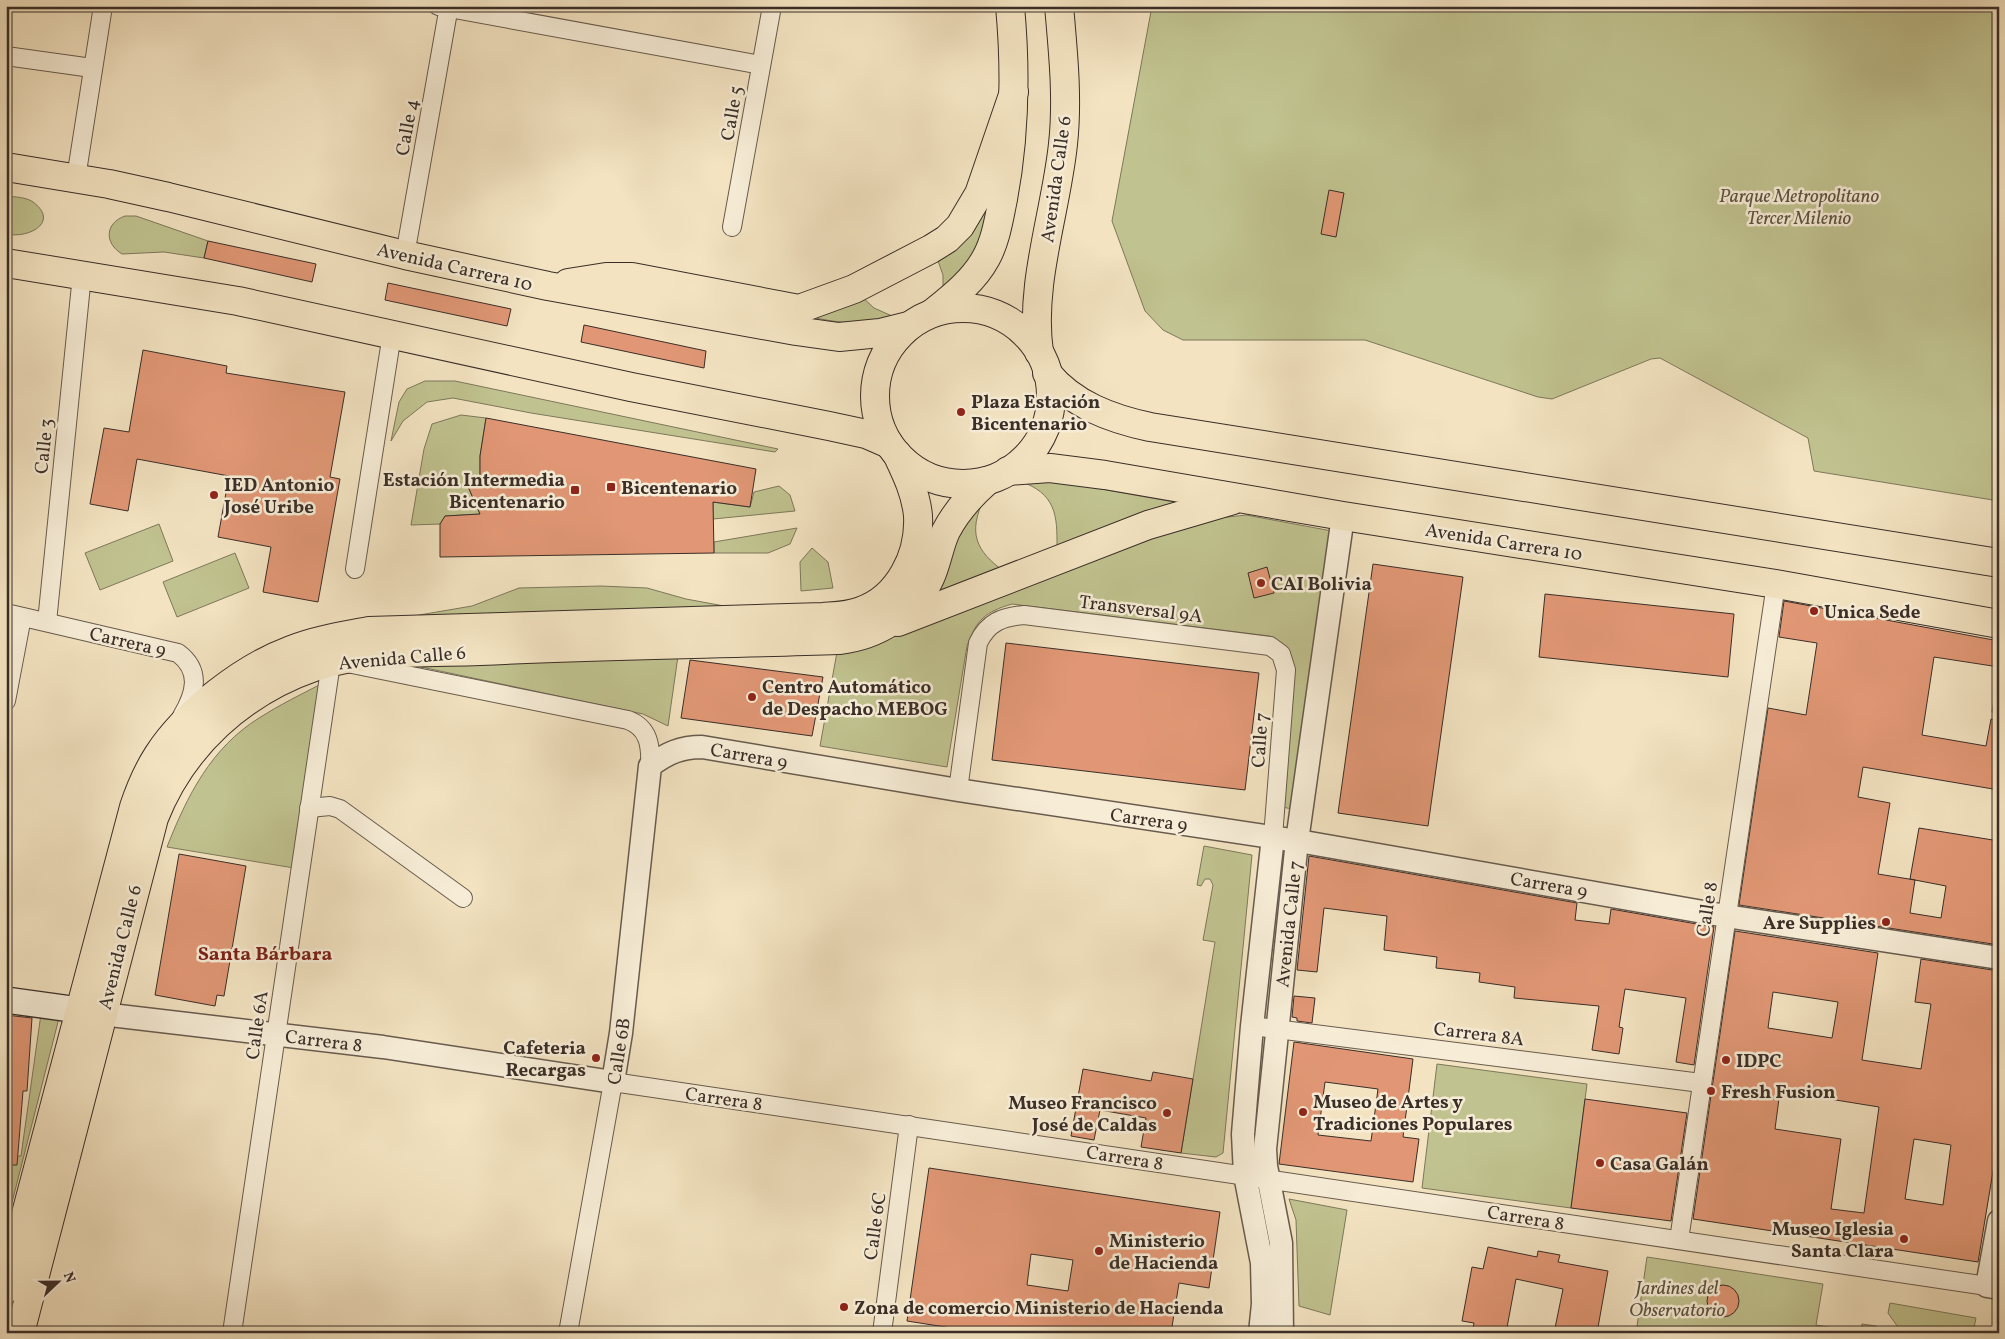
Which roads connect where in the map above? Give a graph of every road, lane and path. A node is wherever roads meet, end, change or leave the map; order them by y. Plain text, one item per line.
1 (103, 6) edge
2 (772, 6) edge
3 (1010, 6) edge
4 (1059, 6) edge
5 (445, 7) edge
6 (6, 56) edge
7 (761, 65) junction
8 (92, 68) junction
9 (1014, 92) junction
10 (6, 167) edge
11 (76, 178) junction
12 (732, 227) dead end
13 (404, 255) junction
14 (6, 262) edge
15 (82, 275) junction
16 (548, 286) junction
17 (934, 312) junction
18 (908, 326) junction
19 (392, 334) junction
20 (1043, 362) junction
21 (893, 449) junction
22 (997, 476) junction
23 (1244, 498) junction
24 (1343, 516) junction
25 (1999, 563) edge
26 (355, 569) dead end
27 (1776, 584) junction
28 (14, 615) edge
29 (47, 622) junction
30 (1999, 624) edge
31 (877, 631) junction
32 (1276, 648) joint
33 (335, 662) junction
34 (6, 701) edge
35 (167, 743) junction
36 (650, 766) junction
37 (958, 790) junction
38 (309, 808) junction
39 (1272, 837) junction
40 (1297, 845) junction
41 (463, 898) dead end
42 (1726, 916) junction
43 (1999, 958) edge
44 (6, 1000) edge
45 (91, 1012) junction
46 (1252, 1026) junction
47 (1276, 1029) junction
48 (276, 1034) junction
49 (613, 1082) junction
50 (1701, 1083) junction
51 (909, 1125) junction
52 (1245, 1175) junction
53 (1268, 1178) junction
54 (1999, 1221) edge
55 (1679, 1240) junction
56 (1993, 1287) edge
57 (6, 1289) edge
58 (20, 1333) edge
59 (232, 1333) edge
60 (568, 1333) edge
61 (882, 1333) edge
62 (1260, 1333) edge
63 (1282, 1333) edge

1 - 8 street
2 - 7 street, Calle 5
3 - 9 main road
4 - 20 main road, Avenida Calle 6
5 - 7 street
5 - 13 street, Calle 4
6 - 8 street
7 - 12 street, Calle 5
8 - 11 street
9 - 16 main road
9 - 17 main road
10 - 11 main road, Avenida Carrera 10
11 - 13 main road, Avenida Carrera 10
13 - 16 main road, Avenida Carrera 10
14 - 15 main road
15 - 19 main road
15 - 29 street, Calle 3
16 - 18 main road, Avenida Carrera 10
17 - 18 main road
17 - 20 main road
18 - 21 main road
19 - 21 main road
19 - 26 street
20 - 22 main road
20 - 25 main road
21 - 22 main road
21 - 35 main road, Avenida Calle 6
22 - 23 main road, Avenida Carrera 10
22 - 31 main road, Avenida Calle 6
23 - 24 main road, Avenida Carrera 10
23 - 31 main road
24 - 27 main road, Avenida Carrera 10
24 - 40 street, Avenida Calle 7
27 - 30 main road, Avenida Carrera 10
27 - 42 street, Calle 8
28 - 29 street, Carrera 9
28 - 34 street
29 - 35 street, Carrera 9
31 - 33 main road, Avenida Calle 6
32 - 37 street, Transversal 9A
32 - 39 street, Calle 7
33 - 36 street
33 - 38 street, Calle 6A
33 - 45 main road, Avenida Calle 6
35 - 45 main road, Avenida Calle 6
36 - 37 street, Carrera 9
36 - 49 street, Calle 6B
37 - 39 street, Carrera 9
38 - 41 street
38 - 48 street, Calle 6A
39 - 40 street, Carrera 9
39 - 46 street, Avenida Calle 7
40 - 42 street, Carrera 9
40 - 47 street, Avenida Calle 7
42 - 43 street, Carrera 9
42 - 50 street, Calle 8
44 - 45 main road
45 - 48 street, Carrera 8
45 - 57 main road, Avenida Calle 6
45 - 58 main road, Avenida Calle 6
46 - 47 street, Carrera 8A
46 - 52 street, Avenida Calle 7
47 - 50 street, Carrera 8A
47 - 53 street, Avenida Calle 7
48 - 49 street, Carrera 8
48 - 59 street, Calle 6A
49 - 51 street, Carrera 8
49 - 60 street, Calle 6B
50 - 55 street, Calle 8
51 - 52 street, Carrera 8
51 - 61 street, Calle 6C
52 - 53 street, Carrera 8
52 - 62 street, Avenida Calle 7
53 - 55 street, Carrera 8
53 - 63 street, Avenida Calle 7
54 - 56 street
55 - 56 street, Carrera 8

